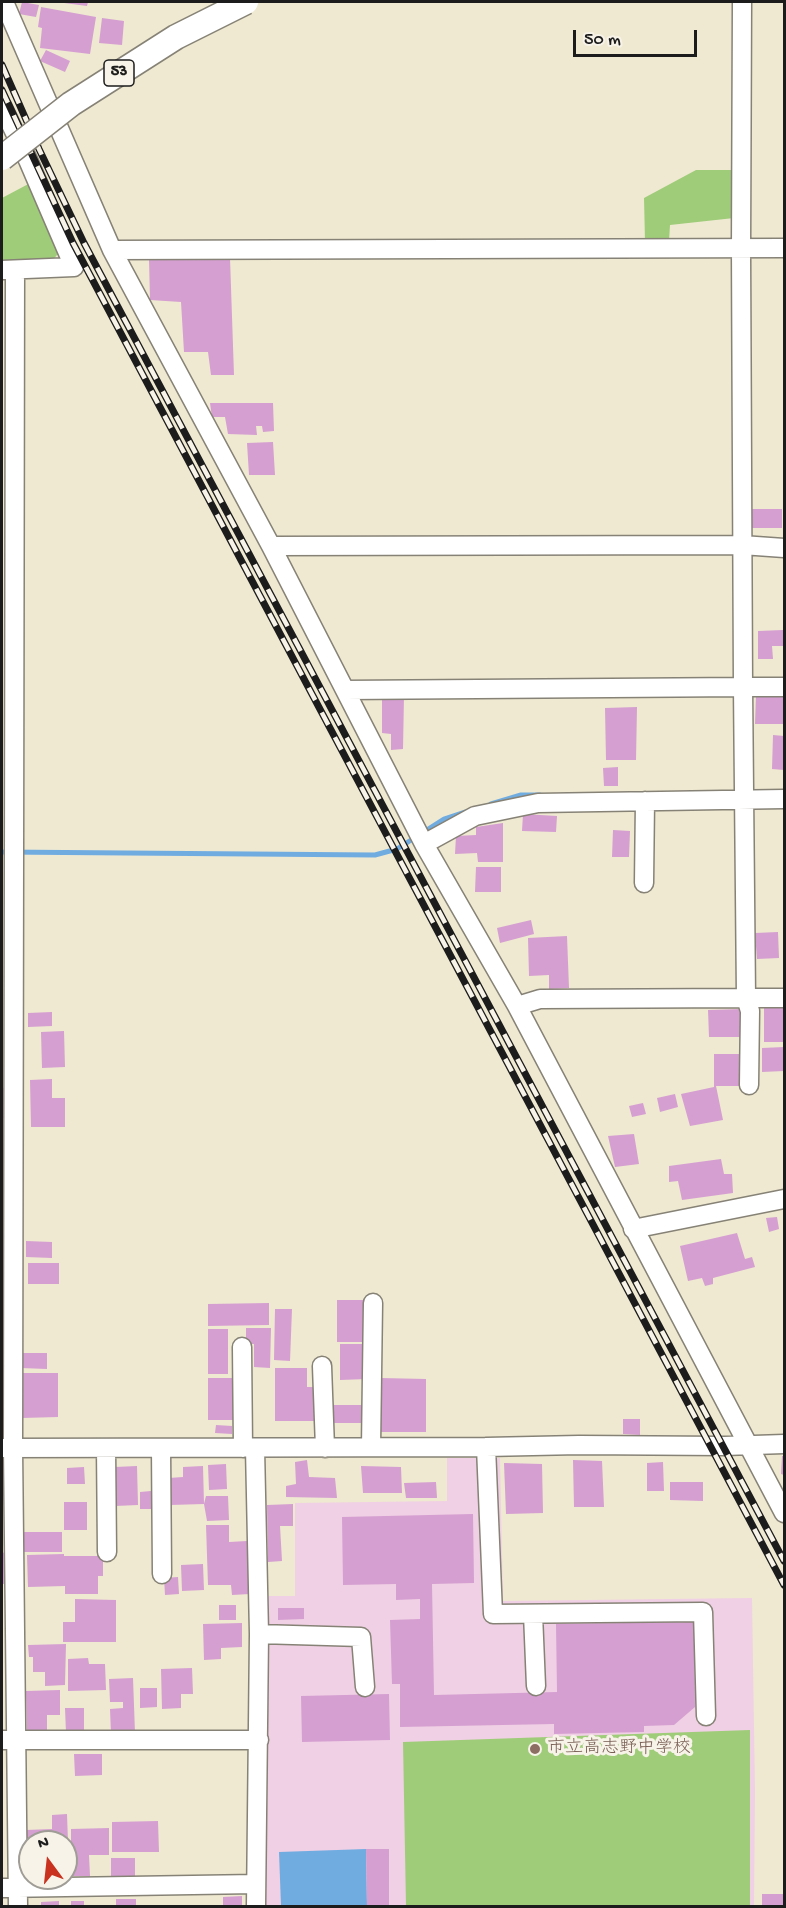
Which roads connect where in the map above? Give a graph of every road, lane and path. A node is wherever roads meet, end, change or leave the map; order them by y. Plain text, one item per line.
1 (4, 2) edge
2 (246, 2) edge
3 (742, 2) edge
4 (2, 106) edge
5 (2, 158) edge
6 (784, 248) edge
7 (741, 249) junction
8 (112, 250) junction
9 (8, 270) edge
10 (742, 545) junction
11 (271, 546) junction
12 (784, 548) edge
13 (743, 687) junction
14 (784, 687) edge
15 (345, 690) junction
16 (784, 799) edge
17 (745, 800) junction
18 (645, 801) junction
19 (424, 844) junction
20 (8, 866) edge
21 (644, 883) dead end
22 (746, 998) junction
23 (784, 998) edge
24 (517, 1006) junction
25 (749, 1085) dead end
26 (8, 1157) edge
27 (784, 1199) edge
28 (633, 1229) junction
29 (373, 1303) dead end
30 (242, 1347) dead end
31 (322, 1366) dead end
32 (784, 1444) edge
33 (748, 1445) junction
34 (371, 1447) junction
35 (486, 1447) junction
36 (7, 1448) edge
37 (106, 1448) junction
38 (161, 1448) junction
39 (249, 1448) junction
40 (325, 1448) junction
41 (784, 1513) edge
42 (107, 1552) dead end
43 (162, 1574) dead end
44 (533, 1614) junction
45 (259, 1634) junction
46 (536, 1686) dead end
47 (366, 1687) dead end
48 (706, 1716) dead end
49 (9, 1740) edge
50 (259, 1740) junction
51 (256, 1884) junction
52 (12, 1894) edge
53 (256, 1906) edge

1 - 8 street
2 - 5 main road, 53, bridge
3 - 7 street
4 - 9 street
6 - 7 street
7 - 8 street
7 - 10 street
8 - 11 street
9 - 20 street
10 - 11 street
10 - 12 street
10 - 13 street
11 - 15 street
13 - 14 street
13 - 15 street
13 - 17 street
15 - 19 street
16 - 17 street
17 - 18 street
17 - 22 street
18 - 19 street
18 - 21 street
19 - 24 street
20 - 26 street
22 - 23 street
22 - 24 street
22 - 25 street
24 - 28 street
26 - 36 street
27 - 28 street
28 - 33 street
29 - 34 street
30 - 39 street
31 - 40 street
32 - 33 street
33 - 35 street
33 - 41 street
34 - 35 street
34 - 40 street
35 - 44 street
36 - 37 street
36 - 49 street
37 - 38 street
37 - 42 street
38 - 39 street
38 - 43 street
39 - 40 street
39 - 45 street
44 - 46 street
44 - 48 street
45 - 47 street
45 - 50 street
49 - 50 street
49 - 52 street
50 - 51 street
51 - 52 street
51 - 53 street

